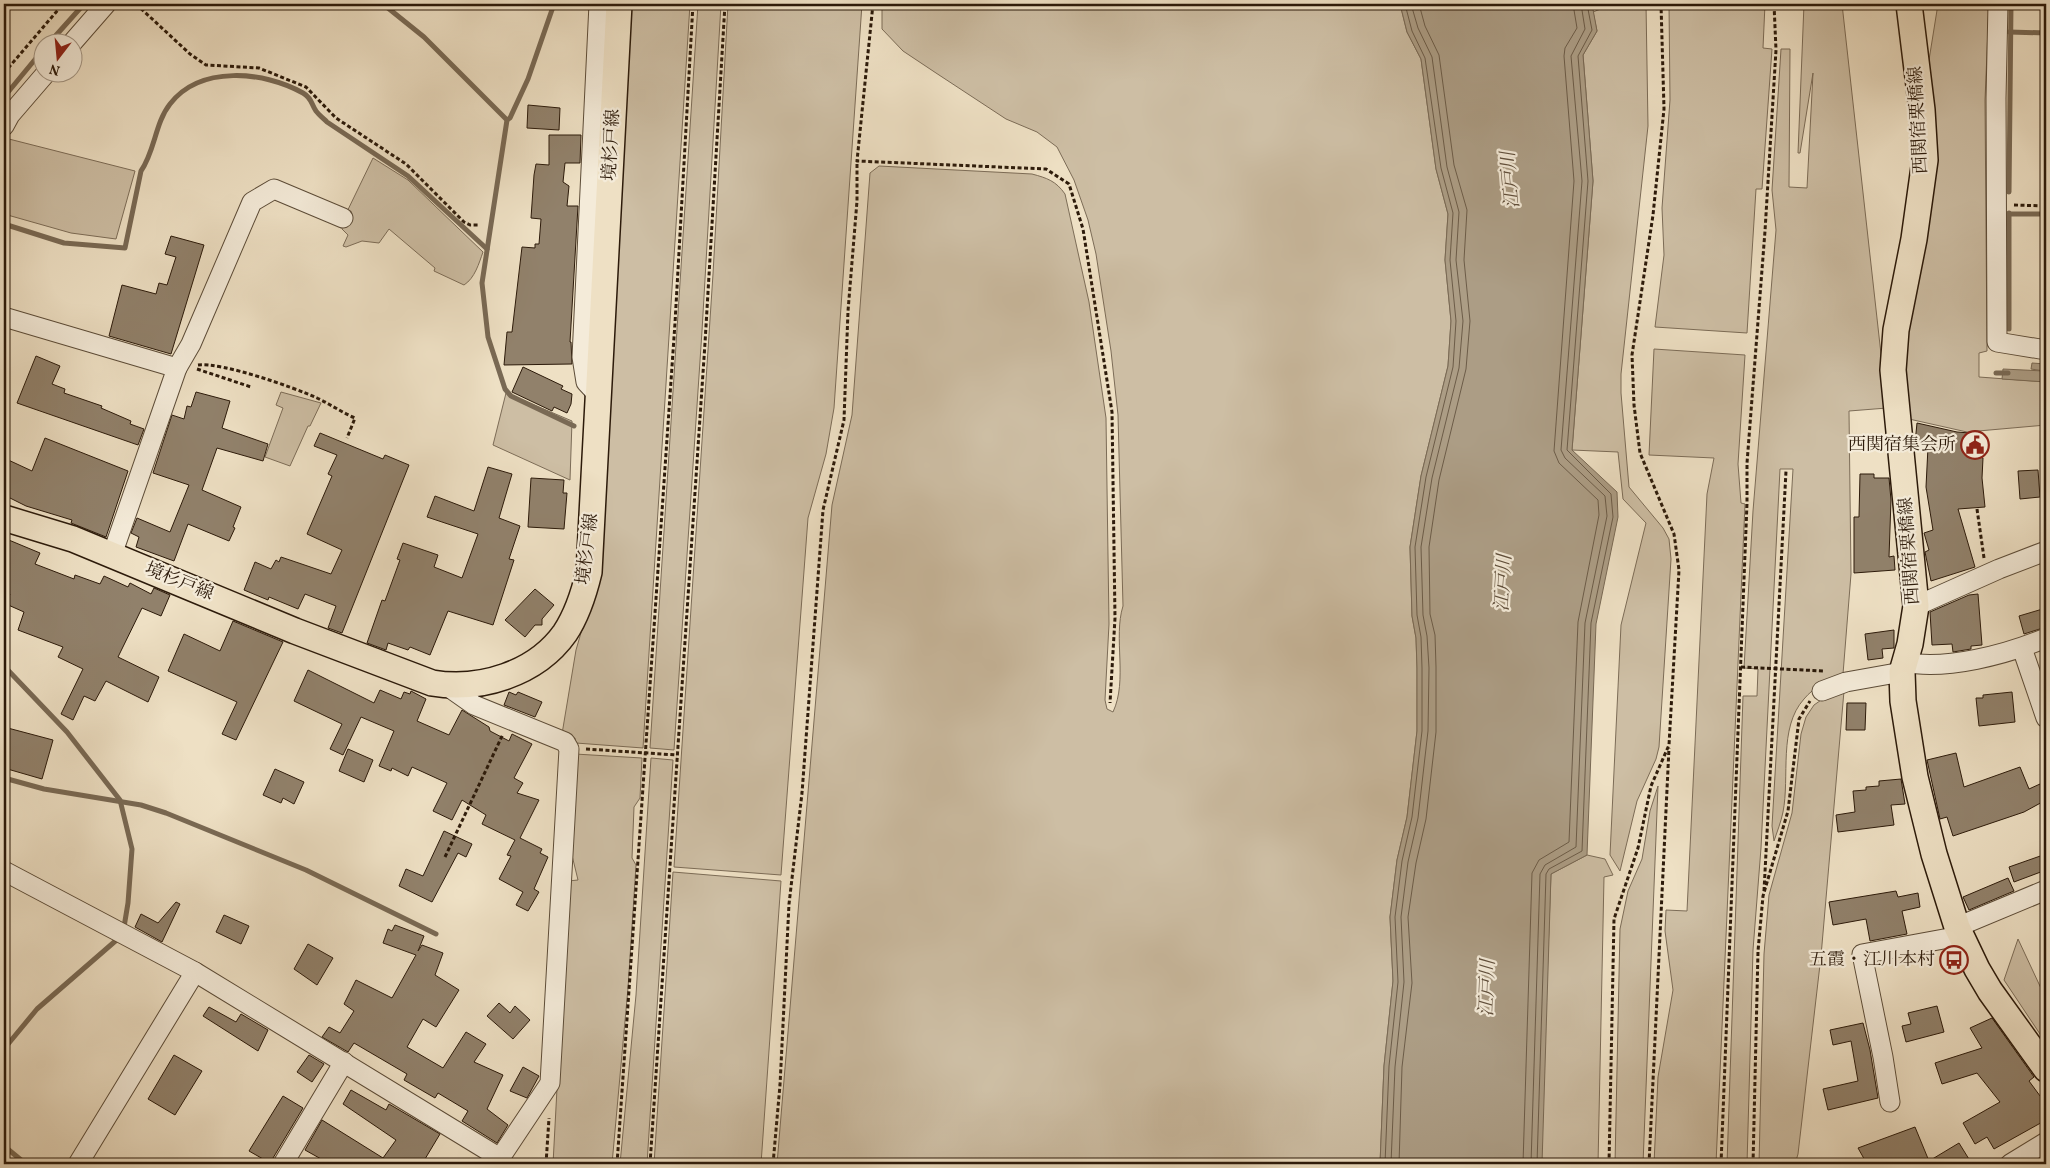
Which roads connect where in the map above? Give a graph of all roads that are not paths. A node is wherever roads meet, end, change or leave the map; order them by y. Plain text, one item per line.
1 (106, 4) edge
2 (599, 4) edge
3 (619, 4) edge
4 (1909, 4) edge
5 (1998, 4) edge
6 (82, 32) edge
7 (38, 82) edge
8 (4, 126) edge
9 (344, 218) dead end
10 (4, 317) edge
11 (2046, 350) edge
12 (182, 367) junction
13 (600, 396) junction
14 (4, 518) edge
15 (2046, 551) edge
16 (112, 555) junction
17 (1916, 606) junction
18 (2046, 638) edge
19 (2022, 648) junction
20 (1903, 667) junction
21 (447, 686) junction
22 (1827, 689) road end
23 (2046, 718) edge
24 (4, 871) edge
25 (2046, 890) edge
26 (1958, 931) junction
27 (195, 972) junction
28 (344, 1062) junction
29 (2046, 1069) edge
30 (1890, 1102) dead end
31 (2046, 1142) edge
32 (498, 1161) edge
33 (78, 1164) edge
34 (282, 1164) edge
35 (2010, 1164) edge

1 - 6 street
2 - 13 street
3 - 13 main road, 境杉戸線
4 - 17 main road, 西関宿栗橋線
5 - 11 street
7 - 8 street
9 - 12 street
10 - 12 street
12 - 16 street
13 - 21 main road, 境杉戸線
14 - 16 main road, 境杉戸線
15 - 17 street
16 - 21 main road, 境杉戸線
17 - 20 main road, 西関宿栗橋線
18 - 19 street
19 - 20 street
19 - 23 street
20 - 22 street
20 - 26 main road, 西関宿栗橋線
21 - 32 street
24 - 27 street
25 - 26 street
26 - 29 main road, 西関宿栗橋線
26 - 30 street
27 - 28 street
27 - 33 street
28 - 32 street
28 - 34 street
31 - 35 street

